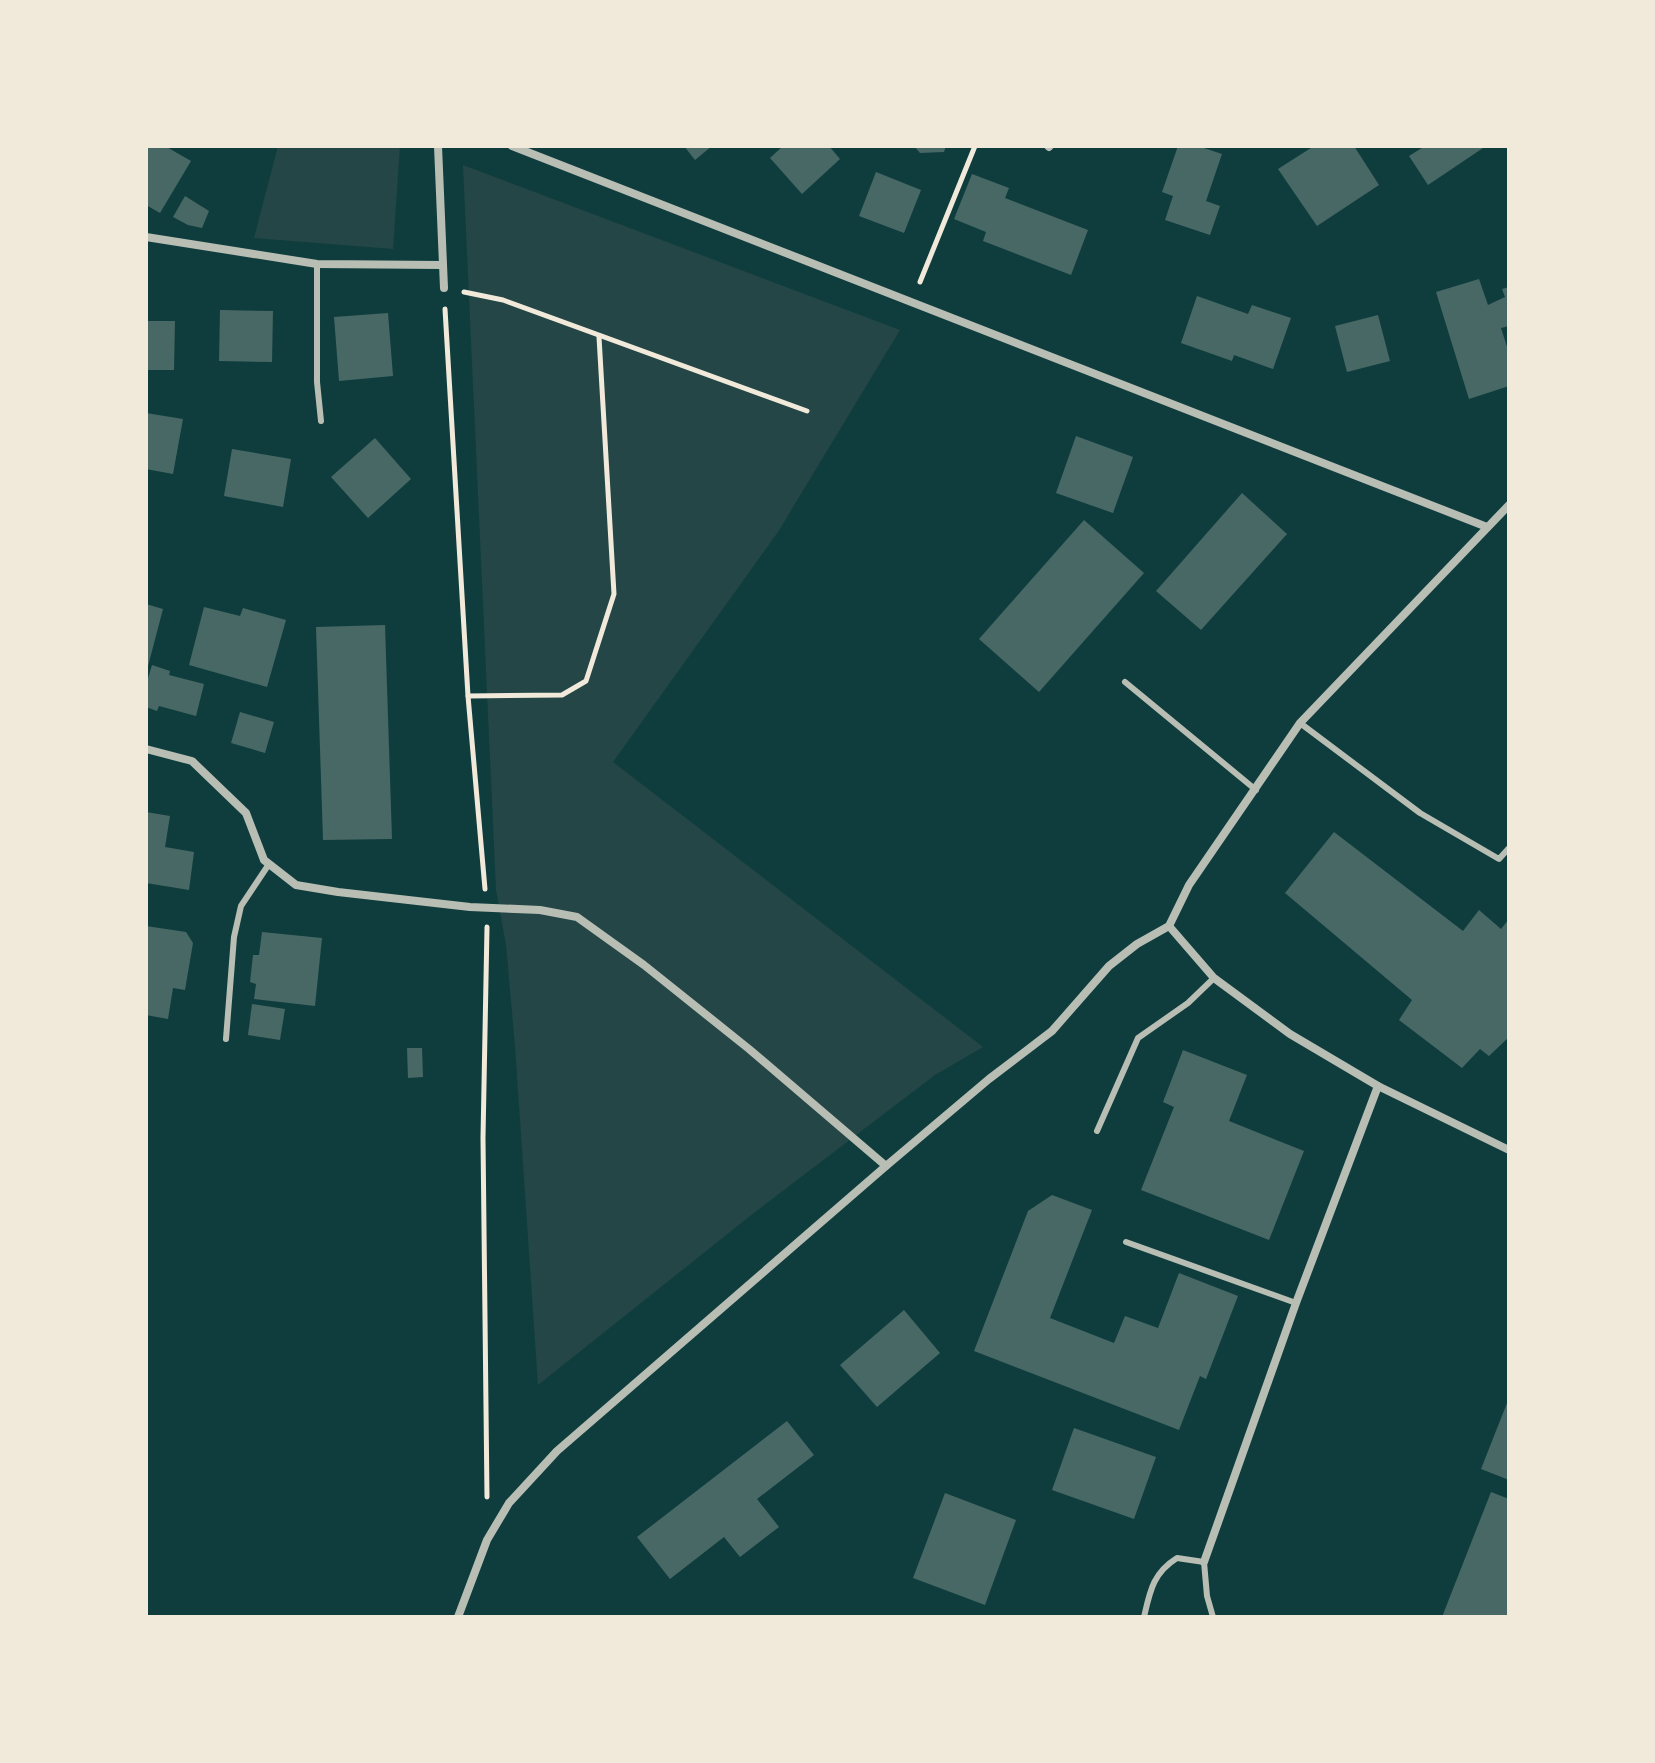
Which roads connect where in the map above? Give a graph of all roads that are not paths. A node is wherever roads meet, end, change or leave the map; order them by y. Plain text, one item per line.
1 (438, 146) edge
2 (512, 146) edge
3 (146, 237) edge
4 (317, 264) junction
5 (441, 265) junction
6 (444, 288) road end
7 (321, 421) dead end
8 (1509, 505) edge
9 (1487, 527) junction
10 (1125, 682) dead end
11 (1300, 723) junction
12 (146, 749) edge
13 (1256, 790) junction
14 (1509, 848) edge
15 (269, 864) junction
16 (1169, 926) junction
17 (1214, 978) junction
18 (226, 1039) dead end
19 (1378, 1086) junction
20 (1097, 1131) dead end
21 (1509, 1150) edge
22 (886, 1166) junction
23 (1126, 1242) dead end
24 (1296, 1303) junction
25 (1204, 1562) junction
26 (458, 1617) edge
27 (1144, 1617) edge
28 (1213, 1617) edge

1 - 5 street
2 - 9 street
3 - 4 street
4 - 5 street
4 - 7 lane
5 - 6 street
8 - 9 street
9 - 11 street
10 - 13 lane
11 - 13 street
11 - 14 lane
12 - 15 street
13 - 16 street
15 - 18 lane
15 - 22 street
16 - 17 street
16 - 22 street
17 - 19 street
17 - 20 lane
19 - 21 street
19 - 24 street
22 - 26 street
23 - 24 lane
24 - 25 street
25 - 27 lane
25 - 28 lane

